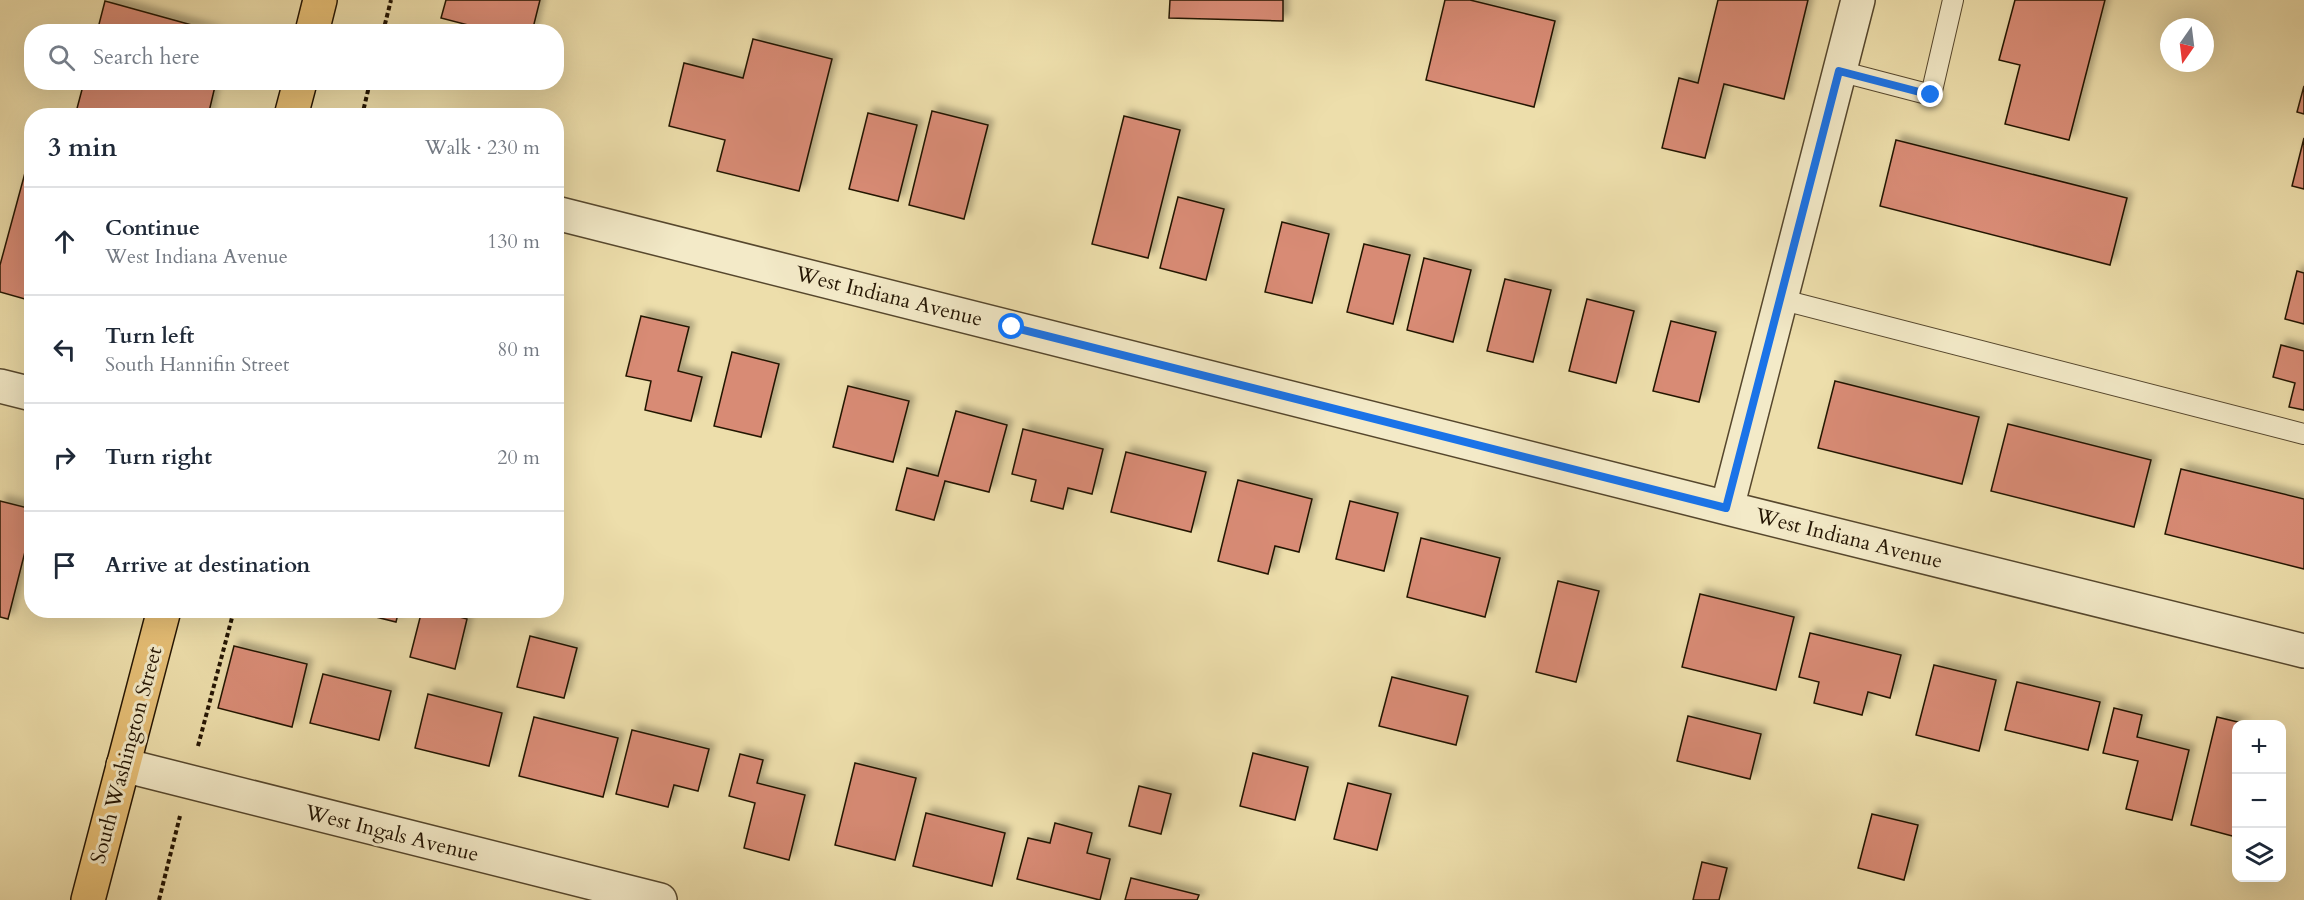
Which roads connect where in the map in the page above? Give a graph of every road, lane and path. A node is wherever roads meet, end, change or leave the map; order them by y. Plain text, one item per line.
1 (321, 0) edge
2 (391, 0) edge
3 (1858, 0) edge
4 (1953, 0) edge
5 (314, 24) edge
6 (385, 24) edge
7 (1839, 71) junction
8 (298, 90) edge
9 (368, 90) edge
10 (293, 108) edge
11 (364, 108) edge
12 (564, 215) edge
13 (1779, 299) junction
14 (0, 386) edge
15 (24, 392) edge
16 (2304, 434) edge
17 (1726, 508) junction
18 (162, 618) edge
19 (232, 618) edge
20 (2304, 651) edge
21 (198, 747) dead end
22 (123, 765) junction
23 (181, 814) dead end
24 (88, 900) edge
25 (159, 900) edge
26 (660, 900) edge

1 - 5 main road
2 - 6 path
3 - 7 street
4 - 7 lane
7 - 13 street
8 - 10 main road
9 - 11 path
12 - 17 street, West Indiana Avenue
13 - 16 lane
13 - 17 street
14 - 15 street
17 - 20 street, West Indiana Avenue
18 - 22 main road, South Washington Street
19 - 21 path
22 - 24 main road, South Washington Street
22 - 26 street, West Ingals Avenue
23 - 25 path

